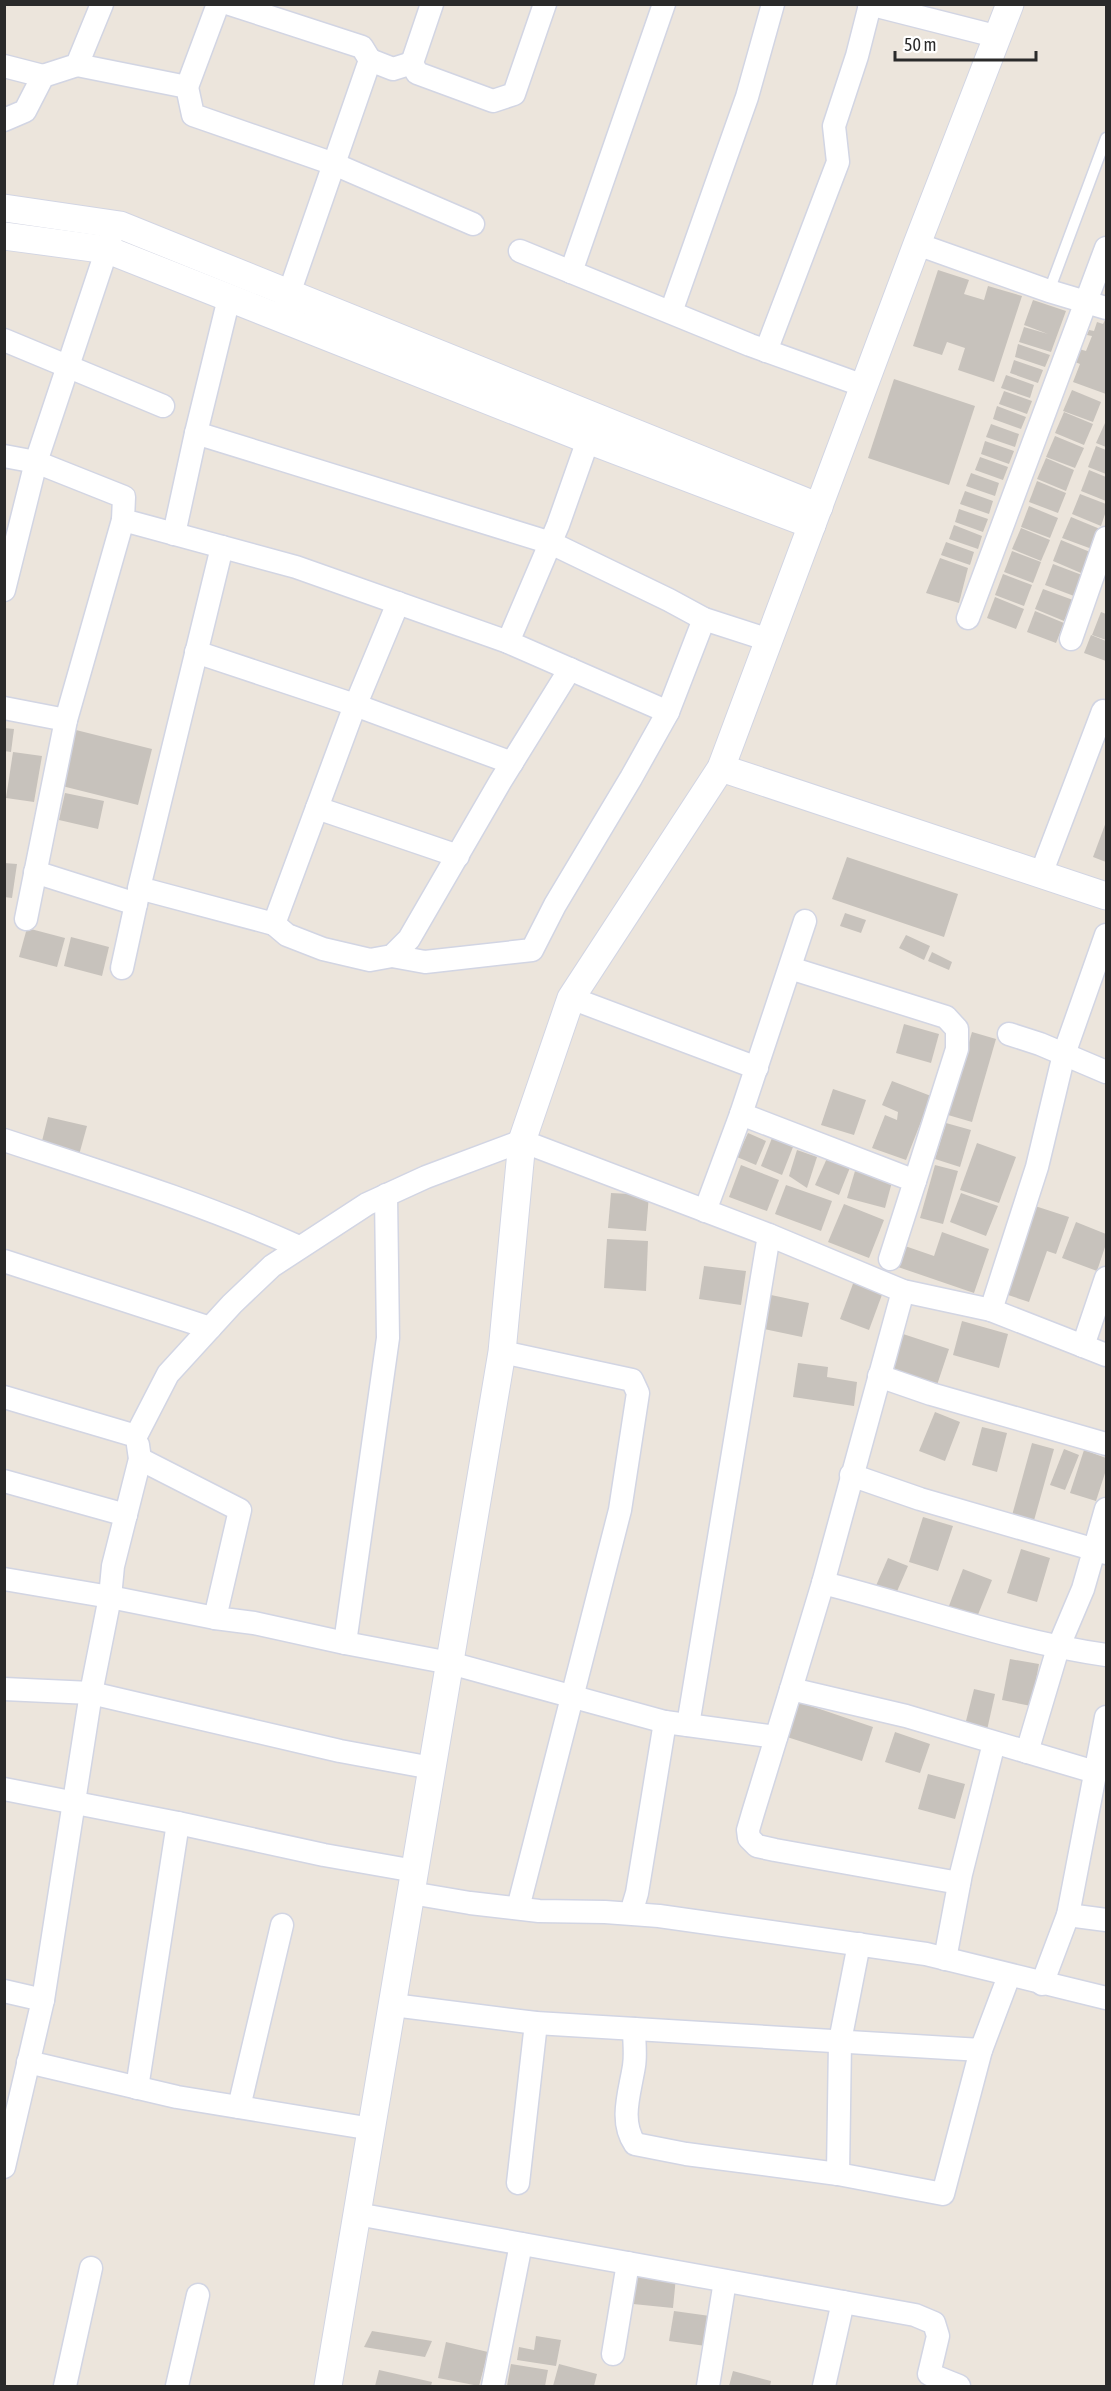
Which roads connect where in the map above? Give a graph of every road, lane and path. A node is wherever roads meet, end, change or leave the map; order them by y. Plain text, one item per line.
1 (102, 4) edge
2 (229, 4) edge
3 (432, 4) edge
4 (545, 4) edge
5 (664, 4) edge
6 (773, 4) edge
7 (1010, 4) edge
8 (218, 5) edge
9 (872, 5) edge
10 (999, 37) junction
11 (370, 60) junction
12 (412, 63) junction
13 (77, 65) junction
14 (4, 66) edge
15 (43, 76) junction
16 (187, 87) junction
17 (4, 120) edge
18 (1107, 138) edge
19 (334, 164) junction
20 (4, 208) edge
21 (115, 224) junction
22 (473, 224) dead end
23 (4, 236) edge
24 (917, 244) junction
25 (1107, 248) edge
26 (108, 250) junction
27 (520, 251) dead end
28 (571, 272) junction
29 (1049, 291) junction
30 (229, 298) junction
31 (1097, 305) edge
32 (285, 306) junction
33 (671, 312) junction
34 (4, 340) edge
35 (766, 351) junction
36 (69, 365) junction
37 (864, 386) junction
38 (163, 406) dead end
39 (592, 429) junction
40 (196, 433) junction
41 (4, 456) edge
42 (36, 462) junction
43 (815, 516) junction
44 (123, 520) junction
45 (174, 534) junction
46 (1107, 538) edge
47 (551, 543) junction
48 (222, 547) junction
49 (4, 590) edge
50 (398, 603) junction
51 (968, 618) dead end
52 (704, 619) junction
53 (1071, 639) dead end
54 (769, 640) junction
55 (508, 642) junction
56 (196, 652) junction
57 (570, 669) junction
58 (355, 705) junction
59 (4, 708) edge
60 (668, 711) junction
61 (1103, 711) dead end
62 (66, 720) junction
63 (1097, 755) edge
64 (512, 763) junction
65 (721, 768) junction
66 (317, 808) junction
67 (458, 856) junction
68 (35, 872) junction
69 (1041, 874) junction
70 (137, 896) junction
71 (1107, 896) edge
72 (26, 919) dead end
73 (805, 921) dead end
74 (274, 924) junction
75 (1107, 935) edge
76 (392, 956) junction
77 (122, 968) dead end
78 (790, 968) junction
79 (571, 998) junction
80 (1009, 1034) dead end
81 (1064, 1054) junction
82 (758, 1068) junction
83 (1107, 1072) edge
84 (741, 1113) junction
85 (4, 1140) edge
86 (522, 1141) junction
87 (915, 1181) junction
88 (387, 1195) junction
89 (705, 1211) junction
90 (769, 1235) junction
91 (300, 1247) junction
92 (890, 1259) dead end
93 (4, 1261) edge
94 (1106, 1281) edge
95 (903, 1291) junction
96 (991, 1311) junction
97 (210, 1328) junction
98 (1083, 1346) junction
99 (502, 1352) junction
100 (1107, 1355) edge
101 (879, 1376) junction
102 (4, 1397) edge
103 (136, 1436) junction
104 (1107, 1444) edge
105 (140, 1459) junction
106 (851, 1475) junction
107 (4, 1481) edge
108 (1107, 1509) edge
109 (126, 1515) junction
110 (1100, 1552) edge
111 (4, 1579) edge
112 (823, 1583) junction
113 (110, 1597) junction
114 (215, 1618) junction
115 (345, 1644) junction
116 (1058, 1648) junction
117 (1107, 1655) edge
118 (450, 1663) junction
119 (4, 1689) edge
120 (791, 1689) junction
121 (91, 1693) junction
122 (572, 1697) junction
123 (1107, 1717) edge
124 (665, 1722) junction
125 (688, 1725) junction
126 (776, 1737) junction
127 (994, 1743) junction
128 (1027, 1752) junction
129 (432, 1768) junction
130 (1095, 1772) junction
131 (4, 1789) edge
132 (74, 1802) junction
133 (178, 1822) junction
134 (413, 1882) junction
135 (959, 1883) junction
136 (518, 1908) junction
137 (631, 1913) junction
138 (1068, 1915) junction
139 (1107, 1920) edge
140 (282, 1925) dead end
141 (859, 1944) junction
142 (945, 1959) junction
143 (1009, 1976) junction
144 (1042, 1984) junction
145 (4, 1991) edge
146 (1107, 1998) edge
147 (43, 2000) junction
148 (393, 2005) junction
149 (536, 2023) junction
150 (634, 2029) junction
151 (840, 2041) junction
152 (981, 2050) junction
153 (28, 2062) junction
154 (137, 2088) junction
155 (11, 2106) edge
156 (239, 2107) junction
157 (372, 2129) junction
158 (4, 2167) edge
159 (838, 2174) junction
160 (518, 2183) dead end
161 (357, 2214) junction
162 (521, 2244) junction
163 (628, 2263) junction
164 (91, 2268) dead end
165 (725, 2281) junction
166 (198, 2295) dead end
167 (843, 2302) junction
168 (614, 2354) dead end
169 (928, 2380) edge
170 (65, 2386) edge
171 (177, 2386) edge
172 (328, 2386) edge
173 (493, 2386) edge
174 (708, 2386) edge
175 (824, 2386) edge
176 (959, 2386) edge

1 - 13 street
2 - 8 street
2 - 11 street
3 - 12 street
4 - 12 street
5 - 28 street
6 - 33 street
7 - 10 street
8 - 16 street
9 - 10 street
9 - 35 street
10 - 24 street
11 - 12 street
11 - 19 street
13 - 15 street
13 - 16 street
14 - 15 street
15 - 17 street
16 - 19 street
18 - 29 lane
19 - 22 street
19 - 32 street
20 - 21 street
21 - 26 street
21 - 32 street
23 - 26 street
24 - 29 street
24 - 37 street
25 - 31 street
26 - 30 street
26 - 36 street
27 - 28 street
28 - 33 street
29 - 31 street
30 - 32 street
30 - 40 street
31 - 51 street
32 - 39 street
33 - 35 street
34 - 36 street
35 - 37 street
36 - 38 street
36 - 42 street
37 - 43 street
39 - 43 street
39 - 47 street
40 - 45 street
40 - 47 street
41 - 42 street
42 - 44 street
42 - 49 street
43 - 54 street
44 - 45 street
44 - 62 street
45 - 48 street
46 - 53 street
47 - 52 street
47 - 55 street
48 - 50 street
48 - 56 street
50 - 55 street
50 - 58 street
52 - 54 street
52 - 60 street
54 - 65 street
55 - 57 street
56 - 58 street
56 - 70 street
57 - 60 street
57 - 64 street
58 - 64 street
58 - 66 street
59 - 62 street
60 - 76 street
61 - 63 street
62 - 68 street
63 - 69 street
64 - 67 street
65 - 69 street
65 - 79 street
66 - 67 street
66 - 74 street
67 - 76 street
68 - 70 street
68 - 72 street
69 - 71 street
70 - 74 street
70 - 77 street
73 - 78 street
74 - 76 street
75 - 81 street
78 - 82 street
78 - 87 street
79 - 82 street
79 - 86 street
80 - 81 street
81 - 83 street
81 - 96 street
82 - 84 street
84 - 87 street
84 - 89 street
85 - 91 street
86 - 88 street
86 - 89 street
86 - 99 street
87 - 92 street
88 - 91 street
88 - 115 street
89 - 90 street
90 - 95 street
90 - 125 street
91 - 97 street
93 - 97 street
94 - 98 street
95 - 96 street
95 - 101 street
96 - 98 street
97 - 103 street
98 - 100 street
99 - 118 street
99 - 122 street
101 - 104 street
101 - 106 street
102 - 103 street
103 - 105 street
105 - 109 street
105 - 114 street
106 - 110 street
106 - 112 street
107 - 109 street
108 - 110 street
109 - 113 street
110 - 116 street
111 - 113 street
112 - 116 street
112 - 120 street
113 - 114 street
113 - 121 street
114 - 115 street
115 - 118 street
116 - 117 street
116 - 128 street
118 - 122 street
118 - 129 street
119 - 121 street
120 - 126 street
120 - 127 street
121 - 129 street
121 - 132 street
122 - 124 street
122 - 136 street
123 - 130 street
124 - 125 street
124 - 137 street
125 - 126 street
126 - 135 street
127 - 128 street
127 - 135 street
128 - 130 street
129 - 134 street
130 - 138 street
131 - 132 street
132 - 133 street
132 - 147 street
133 - 134 street
133 - 154 street
134 - 136 street
134 - 148 street
135 - 142 street
136 - 137 street
137 - 141 street
138 - 139 street
138 - 144 street
140 - 156 street
141 - 142 street
141 - 151 street
142 - 143 street
143 - 144 street
143 - 152 street
144 - 146 street
145 - 147 street
147 - 153 street
148 - 149 street
148 - 157 street
149 - 150 street
149 - 160 street
150 - 151 street
150 - 159 street
151 - 152 street
151 - 159 street
152 - 159 street
153 - 154 street
153 - 155 street
154 - 156 street
155 - 158 street
156 - 157 street
157 - 161 street
161 - 162 street
161 - 172 street
162 - 163 street
162 - 173 street
163 - 165 street
163 - 168 street
164 - 170 street
165 - 167 street
165 - 174 street
166 - 171 street
167 - 169 street
167 - 175 street
169 - 176 street

